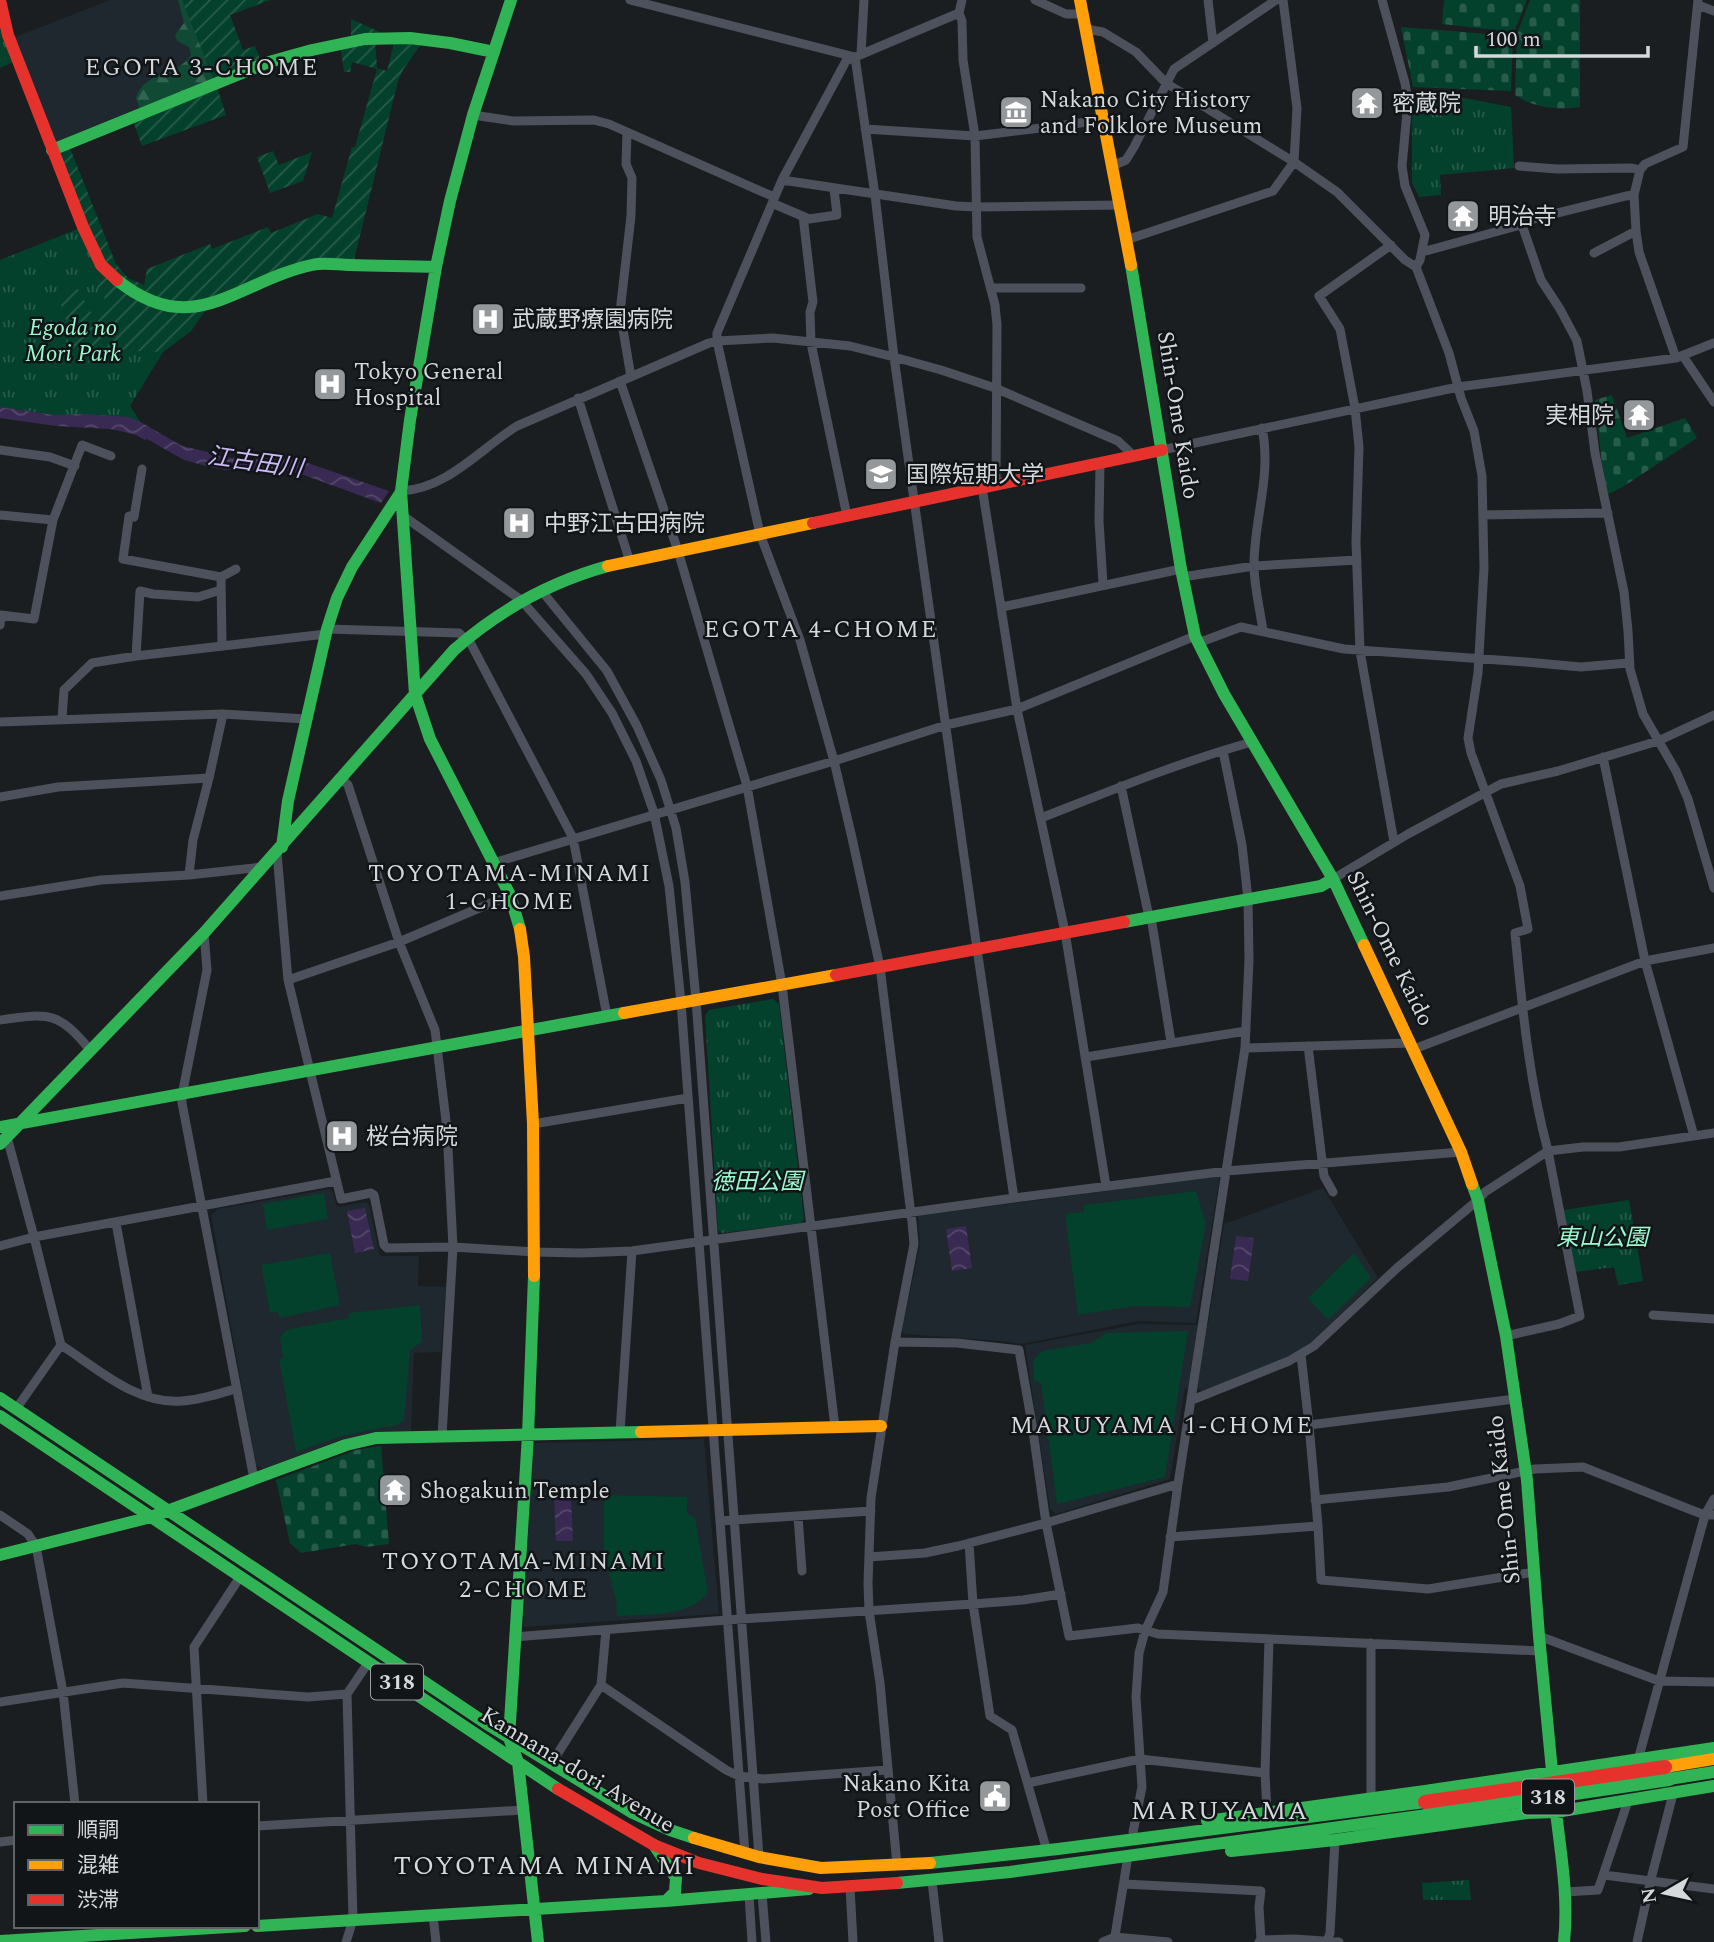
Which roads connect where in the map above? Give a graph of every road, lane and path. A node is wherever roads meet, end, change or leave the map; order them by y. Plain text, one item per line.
1 (0, 0) edge
2 (511, 0) edge
3 (630, 0) edge
4 (864, 0) edge
5 (962, 0) edge
6 (1035, 0) edge
7 (1208, 0) edge
8 (1276, 0) edge
9 (1283, 0) edge
10 (1382, 0) edge
11 (1698, 3) edge
12 (1081, 7) edge
13 (1714, 11) edge
14 (959, 13) junction
15 (1086, 29) junction
16 (1213, 43) junction
17 (494, 52) junction
18 (858, 56) junction
19 (1166, 83) junction
20 (474, 116) junction
21 (1103, 120) junction
22 (865, 129) junction
23 (627, 133) junction
24 (975, 136) junction
25 (52, 150) junction
26 (1294, 162) junction
27 (1112, 166) junction
28 (1519, 166) dead end
29 (1640, 170) junction
30 (782, 180) junction
31 (834, 189) junction
32 (874, 195) junction
33 (1634, 195) junction
34 (773, 200) junction
35 (1119, 205) junction
36 (977, 207) junction
37 (803, 216) junction
38 (1521, 222) junction
39 (1636, 231) junction
40 (1126, 240) junction
41 (1391, 245) junction
42 (1422, 252) junction
43 (1594, 253) dead end
44 (436, 267) junction
45 (1416, 267) junction
46 (991, 288) junction
47 (1081, 288) dead end
48 (717, 341) junction
49 (811, 343) junction
50 (1714, 343) edge
51 (894, 356) junction
52 (1680, 357) junction
53 (1583, 371) junction
54 (631, 377) junction
55 (620, 382) junction
56 (1458, 387) junction
57 (995, 388) junction
58 (578, 398) junction
59 (1714, 402) edge
60 (1355, 408) junction
61 (1262, 428) junction
62 (0, 450) edge
63 (1162, 450) junction
64 (111, 456) dead end
65 (1134, 456) junction
66 (1100, 463) junction
67 (75, 466) junction
68 (142, 469) dead end
69 (989, 486) junction
70 (400, 493) junction
71 (914, 502) junction
72 (396, 512) junction
73 (1608, 513) junction
74 (0, 515) edge
75 (1483, 515) junction
76 (847, 516) junction
77 (53, 520) junction
78 (760, 534) junction
79 (678, 551) junction
80 (1356, 560) junction
81 (630, 562) junction
82 (1254, 566) junction
83 (236, 569) dead end
84 (1181, 573) junction
85 (221, 576) junction
86 (1103, 584) junction
87 (221, 590) junction
88 (541, 590) junction
89 (521, 600) junction
90 (1002, 607) junction
91 (0, 625) edge
92 (410, 631) junction
93 (1263, 631) junction
94 (327, 632) junction
95 (467, 638) junction
96 (1197, 639) junction
97 (222, 645) junction
98 (1360, 650) junction
99 (136, 656) junction
100 (1478, 659) junction
101 (1629, 663) junction
102 (415, 694) junction
103 (1017, 709) junction
104 (223, 713) junction
105 (1714, 715) edge
106 (62, 718) junction
107 (306, 719) junction
108 (0, 722) edge
109 (946, 725) junction
110 (1658, 741) junction
111 (1252, 743) junction
112 (1223, 751) junction
113 (1603, 757) junction
114 (834, 761) junction
115 (209, 778) junction
116 (342, 779) junction
117 (747, 786) junction
118 (1121, 786) junction
119 (1485, 791) junction
120 (0, 797) edge
121 (670, 809) junction
122 (654, 813) junction
123 (1041, 818) junction
124 (573, 838) junction
125 (1394, 842) junction
126 (279, 850) junction
127 (493, 863) junction
128 (264, 867) junction
129 (189, 875) junction
130 (1333, 879) junction
131 (1714, 888) edge
132 (510, 895) junction
133 (0, 896) edge
134 (1248, 899) junction
135 (1150, 917) junction
136 (1065, 932) junction
137 (204, 933) junction
138 (399, 942) junction
139 (1714, 948) edge
140 (977, 949) junction
141 (1645, 961) junction
142 (880, 967) junction
143 (288, 980) junction
144 (782, 985) junction
145 (696, 1000) junction
146 (681, 1002) junction
147 (1521, 1008) junction
148 (607, 1016) junction
149 (0, 1020) edge
150 (529, 1030) junction
151 (1246, 1031) junction
152 (1171, 1042) junction
153 (1308, 1046) junction
154 (1412, 1046) junction
155 (437, 1048) junction
156 (1245, 1048) junction
157 (91, 1051) junction
158 (1086, 1057) junction
159 (310, 1072) junction
160 (182, 1095) junction
161 (688, 1098) junction
162 (18, 1124) junction
163 (533, 1124) junction
164 (1714, 1133) edge
165 (2, 1136) edge
166 (1693, 1136) junction
167 (1548, 1151) junction
168 (1461, 1152) junction
169 (1323, 1162) junction
170 (1227, 1171) junction
171 (336, 1181) junction
172 (1106, 1186) junction
173 (1333, 1192) dead end
174 (1481, 1196) junction
175 (1014, 1198) junction
176 (202, 1206) junction
177 (911, 1213) junction
178 (116, 1223) junction
179 (811, 1227) junction
180 (34, 1237) junction
181 (714, 1240) junction
182 (699, 1242) junction
183 (0, 1246) edge
184 (453, 1247) junction
185 (632, 1251) junction
186 (535, 1252) junction
187 (1653, 1315) dead end
188 (1714, 1319) edge
189 (1506, 1336) junction
190 (894, 1342) junction
191 (61, 1345) junction
192 (1301, 1355) junction
193 (235, 1389) junction
194 (148, 1397) junction
195 (0, 1398) edge
196 (1515, 1399) junction
197 (1192, 1400) junction
198 (16, 1409) junction
199 (0, 1416) edge
200 (1309, 1425) junction
201 (881, 1426) junction
202 (835, 1427) junction
203 (720, 1430) junction
204 (620, 1432) junction
205 (528, 1435) junction
206 (442, 1436) junction
207 (1526, 1471) junction
208 (254, 1479) junction
209 (1178, 1484) junction
210 (1714, 1499) edge
211 (1315, 1500) junction
212 (871, 1511) junction
213 (168, 1512) junction
214 (0, 1515) edge
215 (1710, 1515) edge
216 (798, 1516) junction
217 (151, 1517) junction
218 (720, 1521) junction
219 (734, 1521) junction
220 (1046, 1523) junction
221 (1318, 1526) junction
222 (1170, 1537) junction
223 (968, 1543) junction
224 (36, 1546) junction
225 (0, 1555) edge
226 (869, 1557) junction
227 (802, 1571) dead end
228 (1535, 1572) junction
229 (240, 1577) junction
230 (1061, 1594) junction
231 (973, 1604) junction
232 (869, 1611) junction
233 (742, 1619) junction
234 (727, 1620) junction
235 (606, 1630) junction
236 (1145, 1631) junction
237 (514, 1637) junction
238 (1269, 1639) junction
239 (1371, 1643) junction
240 (1539, 1643) junction
241 (368, 1663) junction
242 (1659, 1681) junction
243 (1714, 1682) edge
244 (601, 1685) junction
245 (196, 1688) junction
246 (63, 1692) junction
247 (347, 1694) junction
248 (0, 1702) edge
249 (509, 1738) junction
250 (1714, 1748) edge
251 (1140, 1759) junction
252 (1714, 1759) edge
253 (1638, 1760) junction
254 (519, 1762) junction
255 (551, 1764) junction
256 (887, 1770) junction
257 (1714, 1772) edge
258 (1265, 1773) junction
259 (1552, 1773) junction
260 (739, 1776) junction
261 (754, 1778) junction
262 (1669, 1780) junction
263 (1028, 1783) junction
264 (1714, 1786) edge
265 (1371, 1797) junction
266 (1628, 1801) junction
267 (75, 1802) edge
268 (203, 1802) edge
269 (1426, 1809) junction
270 (523, 1810) junction
271 (1267, 1812) junction
272 (1556, 1812) junction
273 (349, 1821) junction
274 (259, 1826) edge
275 (1133, 1832) junction
276 (1335, 1840) junction
277 (654, 1845) junction
278 (1052, 1850) junction
279 (752, 1855) junction
280 (1127, 1863) junction
281 (897, 1865) junction
282 (1010, 1872) junction
283 (1604, 1875) junction
284 (932, 1881) junction
285 (1652, 1881) junction
286 (1124, 1884) junction
287 (850, 1887) junction
288 (822, 1888) junction
289 (1714, 1889) edge
290 (1565, 1892) junction
291 (756, 1895) junction
292 (666, 1901) junction
293 (534, 1910) junction
294 (433, 1915) junction
295 (353, 1920) junction
296 (259, 1926) edge
297 (221, 1928) edge
298 (161, 1933) edge
299 (1115, 1940) edge
300 (0, 1941) edge
301 (1260, 1941) edge
302 (346, 1942) edge
303 (436, 1942) edge
304 (538, 1942) edge
305 (752, 1942) edge
306 (766, 1942) edge
307 (853, 1942) edge
308 (939, 1942) edge
309 (1103, 1942) edge
310 (1168, 1942) edge
311 (1327, 1942) edge
312 (1339, 1942) edge
313 (1563, 1942) edge
314 (1637, 1942) edge

1 - 25 main road
2 - 17 main road
3 - 18 street
4 - 18 street
5 - 14 street
6 - 12 street
7 - 16 street
8 - 16 street
9 - 26 street
10 - 42 street
11 - 13 street
11 - 29 street
12 - 15 main road, Shin-Ome Kaido
14 - 18 street
14 - 24 street
15 - 19 street
15 - 21 main road, Shin-Ome Kaido
16 - 19 street
17 - 20 main road
17 - 25 main road
18 - 22 street
18 - 30 street
19 - 26 street
19 - 27 street
20 - 23 street
20 - 44 main road
21 - 24 street
21 - 27 main road, Shin-Ome Kaido
22 - 24 street
22 - 32 street
23 - 34 street
23 - 54 street
24 - 36 street
25 - 44 main road
26 - 40 street
26 - 41 street
27 - 35 main road, Shin-Ome Kaido
28 - 29 street
29 - 33 street
30 - 31 street
30 - 34 street
31 - 32 street
31 - 37 street
32 - 36 street
32 - 51 street
33 - 38 street
33 - 39 street
34 - 37 street
34 - 48 street
35 - 36 street
35 - 40 main road, Shin-Ome Kaido
36 - 46 street
37 - 49 street
38 - 42 street
38 - 53 street
39 - 43 street
39 - 52 street
40 - 63 main road, Shin-Ome Kaido
41 - 45 street
41 - 60 street
42 - 45 street
44 - 70 main road
45 - 56 street
46 - 47 street
46 - 57 street
48 - 49 street
48 - 54 street
48 - 78 street
49 - 51 street
49 - 76 street
50 - 52 street
51 - 57 street
51 - 71 street
52 - 53 street
52 - 59 street
53 - 56 street
53 - 73 street
54 - 55 street
55 - 58 street
55 - 79 street
56 - 60 street
56 - 75 street
57 - 65 street
57 - 69 street
58 - 70 street
58 - 81 street
60 - 61 street
60 - 80 street
61 - 63 street
61 - 82 street
62 - 67 street
63 - 65 main road
63 - 84 main road, Shin-Ome Kaido
64 - 67 street
65 - 66 main road
66 - 69 main road
66 - 86 street
67 - 77 street
68 - 85 street
69 - 71 main road
69 - 90 street
70 - 72 main road
71 - 76 main road
71 - 109 street
72 - 89 street
72 - 92 main road
72 - 94 main road
73 - 75 street
73 - 101 street
74 - 77 street
75 - 100 street
76 - 78 main road
77 - 91 street
78 - 79 main road
78 - 114 street
79 - 81 main road
79 - 117 street
80 - 82 street
80 - 98 street
81 - 88 main road
82 - 84 street
82 - 93 street
83 - 85 street
84 - 86 street
84 - 96 main road, Shin-Ome Kaido
85 - 87 street
86 - 90 street
87 - 97 street
87 - 99 street
88 - 89 main road
88 - 121 street
89 - 95 main road
89 - 122 street
90 - 103 street
92 - 94 street
92 - 95 street
92 - 102 main road
93 - 96 street
93 - 98 street
94 - 97 street
94 - 107 main road
95 - 102 main road
95 - 124 street
96 - 103 street
96 - 111 main road, Shin-Ome Kaido
97 - 99 street
98 - 100 street
98 - 125 street
99 - 106 street
100 - 101 street
100 - 119 street
101 - 110 street
102 - 116 main road
102 - 127 main road
103 - 109 street
103 - 123 street
104 - 106 street
104 - 107 street
104 - 115 street
105 - 110 street
106 - 108 street
107 - 126 main road
109 - 114 street
109 - 140 street
110 - 113 street
110 - 131 street
111 - 112 street
111 - 130 main road, Shin-Ome Kaido
112 - 118 street
112 - 134 street
113 - 119 street
113 - 141 street
114 - 117 street
114 - 142 street
115 - 120 street
115 - 129 street
116 - 126 main road
116 - 138 street
117 - 121 street
117 - 144 street
118 - 123 street
118 - 135 street
119 - 125 street
119 - 147 street
121 - 122 street
121 - 145 street
122 - 124 street
122 - 146 street
123 - 136 street
124 - 127 street
124 - 148 street
125 - 130 street
126 - 128 main road
126 - 143 street
127 - 132 main road
128 - 129 street
128 - 137 main road
129 - 133 street
130 - 134 main road
130 - 154 main road, Shin-Ome Kaido
132 - 138 street
132 - 150 main road
134 - 135 main road
134 - 151 street
135 - 136 main road
135 - 152 street
136 - 140 main road
136 - 158 street
137 - 157 main road
137 - 160 street
138 - 143 street
138 - 155 street
139 - 141 street
140 - 142 main road
140 - 175 street
141 - 147 street
141 - 166 street
142 - 144 main road
142 - 177 street
143 - 159 street
144 - 145 main road
144 - 179 street
145 - 146 main road
145 - 181 street
146 - 148 main road
146 - 161 street
147 - 154 street
147 - 167 street
148 - 150 main road
149 - 157 street
150 - 155 main road
150 - 163 main road
151 - 152 street
151 - 156 street
152 - 158 street
153 - 154 street
153 - 156 street
153 - 169 street
154 - 168 main road, Shin-Ome Kaido
155 - 159 main road
155 - 184 street
156 - 170 street
157 - 162 main road
158 - 172 street
159 - 160 main road
159 - 171 street
160 - 162 main road
160 - 176 street
161 - 163 street
161 - 182 street
162 - 165 main road
163 - 186 main road
164 - 166 street
165 - 180 street
166 - 167 street
167 - 174 street
167 - 189 street
168 - 169 street
168 - 174 main road, Shin-Ome Kaido
169 - 170 street
169 - 173 street
170 - 172 street
170 - 197 street
171 - 176 street
171 - 184 street
172 - 175 street
174 - 189 main road, Shin-Ome Kaido
174 - 192 street
175 - 177 street
176 - 178 street
176 - 193 street
177 - 179 street
177 - 190 street
178 - 180 street
178 - 194 street
179 - 181 street
179 - 202 street
180 - 183 street
180 - 191 street
181 - 182 street
181 - 203 street
182 - 185 street
182 - 203 street
184 - 186 street
184 - 206 street
185 - 186 street
185 - 204 street
186 - 205 main road
187 - 188 street
189 - 196 main road, Shin-Ome Kaido
190 - 201 street
190 - 220 street
191 - 194 street
191 - 198 street
192 - 197 street
192 - 200 street
193 - 194 street
193 - 208 street
195 - 198 main road, Kannana-dori Avenue / 318
196 - 200 street
196 - 207 main road, Shin-Ome Kaido
197 - 209 street
198 - 213 main road, Kannana-dori Avenue / 318
199 - 217 main road, Kannana-dori Avenue / 318
200 - 211 street
201 - 202 main road
201 - 212 street
202 - 203 main road
203 - 204 main road
203 - 218 street
203 - 219 street
204 - 205 main road
205 - 206 main road
205 - 237 main road
206 - 208 main road
207 - 211 street
207 - 215 street
207 - 228 main road, Shin-Ome Kaido
208 - 213 main road
209 - 220 street
209 - 222 street
210 - 215 street
211 - 221 street
212 - 216 street
212 - 226 street
213 - 217 main road
213 - 249 main road, Kannana-dori Avenue / 318
214 - 224 street
215 - 242 street
216 - 219 street
216 - 227 street
217 - 224 main road
217 - 229 main road, Kannana-dori Avenue / 318
218 - 219 street
218 - 234 street
219 - 233 street
220 - 223 street
220 - 230 street
221 - 222 street
221 - 228 street
222 - 236 street
223 - 226 street
223 - 231 street
224 - 225 main road
224 - 246 street
226 - 232 street
228 - 240 main road, Shin-Ome Kaido
229 - 241 main road, Kannana-dori Avenue / 318
229 - 245 street
230 - 231 street
230 - 236 street
231 - 232 street
231 - 263 street
232 - 233 street
232 - 256 street
233 - 234 street
233 - 261 street
234 - 235 street
234 - 260 street
235 - 237 street
235 - 244 street
236 - 238 street
236 - 251 street
237 - 249 main road
238 - 239 street
238 - 258 street
239 - 240 street
239 - 265 street
240 - 242 street
240 - 259 main road, Shin-Ome Kaido
241 - 247 street
241 - 254 main road, Kannana-dori Avenue / 318
242 - 243 street
242 - 253 street
244 - 255 street
244 - 260 street
245 - 246 street
245 - 247 street
245 - 268 street
246 - 248 street
246 - 267 street
247 - 273 street
249 - 254 main road
249 - 255 main road, Kannana-dori Avenue / 318
250 - 253 main road
251 - 258 street
251 - 263 street
251 - 275 street
252 - 262 main road, 318
253 - 259 main road
254 - 270 main road
254 - 277 main road, Kannana-dori Avenue / 318
255 - 279 main road, Kannana-dori Avenue / 318
256 - 261 street
256 - 281 street
257 - 262 main road, 318
258 - 271 street
259 - 265 main road
259 - 272 main road, Shin-Ome Kaido
260 - 261 street
260 - 279 street
261 - 279 street
262 - 264 main road
262 - 266 main road
262 - 269 main road, 318, bridge
262 - 285 street
263 - 278 street
265 - 271 main road
266 - 272 main road
266 - 283 street
269 - 278 main road, Kannana-dori Avenue / 318
269 - 282 main road, Kannana-dori Avenue / 318
270 - 273 street
270 - 293 main road
271 - 275 main road
272 - 276 main road
272 - 290 main road, Shin-Ome Kaido
273 - 274 street
273 - 295 street
275 - 278 main road
276 - 280 main road
276 - 311 street
277 - 288 main road, Kannana-dori Avenue / 318
277 - 292 main road
278 - 281 main road, Kannana-dori Avenue / 318
279 - 281 main road, Kannana-dori Avenue / 318
280 - 282 main road
280 - 286 street
282 - 284 main road, Kannana-dori Avenue / 318
283 - 285 street
283 - 290 street
284 - 287 main road, Kannana-dori Avenue / 318
284 - 308 street
285 - 289 street
285 - 314 street
286 - 299 street
286 - 301 street
287 - 288 main road, Kannana-dori Avenue / 318
287 - 307 street
288 - 291 main road
290 - 313 main road, Shin-Ome Kaido
291 - 292 main road
291 - 305 street
291 - 306 street
292 - 293 main road
293 - 294 main road
293 - 304 main road
294 - 295 main road
294 - 303 street
295 - 296 main road
295 - 302 street
297 - 298 main road
298 - 300 main road
299 - 309 street
299 - 310 street
301 - 311 street
311 - 312 street

